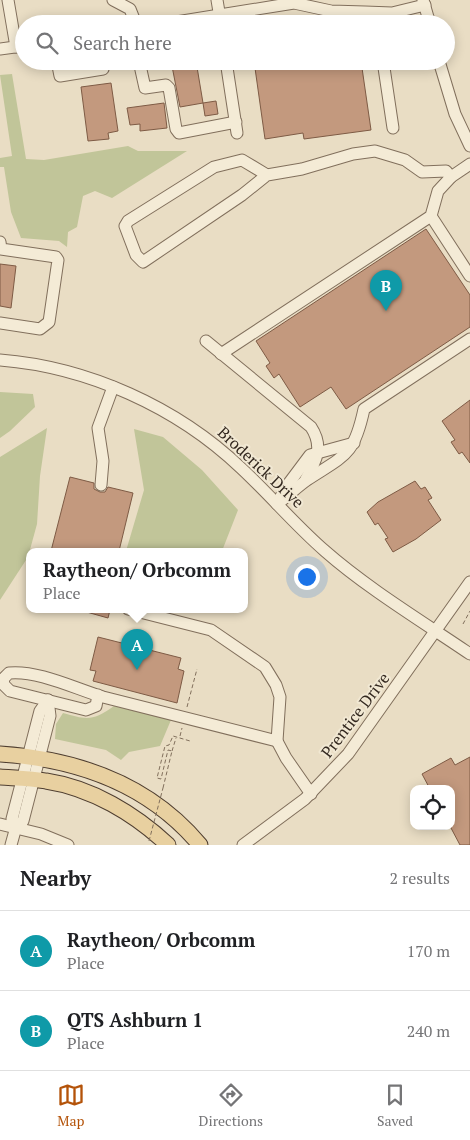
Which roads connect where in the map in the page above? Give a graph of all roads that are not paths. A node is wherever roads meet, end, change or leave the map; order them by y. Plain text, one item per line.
1 (8, 0) edge
2 (113, 0) edge
3 (217, 0) edge
4 (424, 3) edge
5 (132, 15) edge
6 (219, 15) edge
7 (242, 15) edge
8 (357, 15) edge
9 (384, 15) edge
10 (15, 27) edge
11 (15, 47) edge
12 (0, 49) edge
13 (59, 70) edge
14 (97, 70) edge
15 (141, 70) edge
16 (227, 70) edge
17 (384, 70) edge
18 (442, 70) edge
19 (393, 128) dead end
20 (470, 146) edge
21 (470, 164) edge
22 (267, 175) junction
23 (451, 177) junction
24 (431, 216) junction
25 (0, 247) edge
26 (470, 276) edge
27 (0, 322) edge
28 (470, 339) edge
29 (206, 341) dead end
30 (221, 354) junction
31 (0, 360) edge
32 (113, 387) junction
33 (354, 443) junction
34 (318, 452) junction
35 (305, 481) junction
36 (101, 485) dead end
37 (277, 504) junction
38 (470, 582) edge
39 (144, 613) edge
40 (436, 630) junction
41 (470, 654) edge
42 (98, 696) junction
43 (48, 700) junction
44 (277, 741) junction
45 (0, 754) edge
46 (34, 756) junction
47 (0, 777) edge
48 (28, 779) junction
49 (311, 794) junction
50 (0, 824) edge
51 (16, 827) junction
52 (11, 845) edge
53 (68, 845) edge
54 (168, 845) edge
55 (200, 845) edge
56 (243, 845) edge

1 - 10 street
2 - 5 street
3 - 6 street
4 - 9 street
7 - 8 street
11 - 12 street
13 - 14 street
15 - 16 street
17 - 19 street
18 - 20 street
21 - 23 street
22 - 22 street
22 - 23 street
23 - 24 street
24 - 26 street
24 - 30 street
25 - 27 street
28 - 33 street
29 - 30 street
30 - 34 street
31 - 32 street, Broderick Drive
32 - 36 street
32 - 37 street, Broderick Drive
33 - 34 street
33 - 35 street
34 - 35 street
34 - 37 street
35 - 37 street
37 - 40 street, Broderick Drive
38 - 40 street, Prentice Drive
39 - 44 street
40 - 41 street, Broderick Drive
40 - 49 street, Prentice Drive
42 - 43 street
42 - 43 street
42 - 44 street
43 - 46 street
44 - 49 street
45 - 46 main road
46 - 48 street
46 - 55 main road
47 - 48 main road
48 - 51 street
48 - 54 main road
49 - 56 street, Prentice Drive
50 - 51 street
51 - 52 street
51 - 53 street

